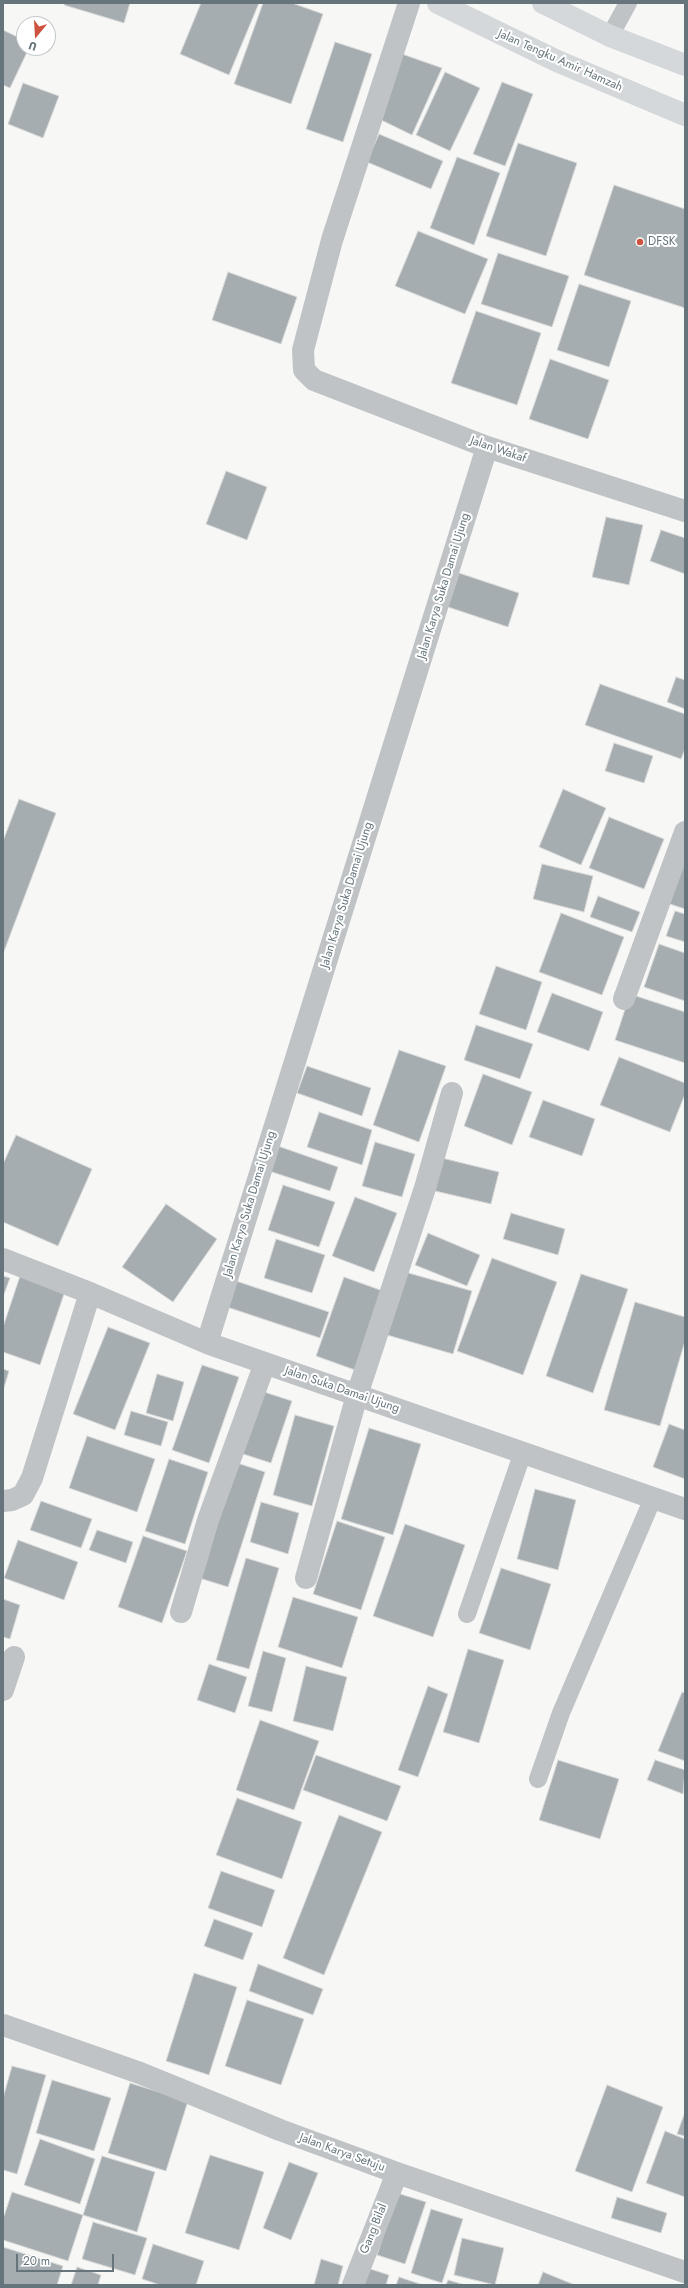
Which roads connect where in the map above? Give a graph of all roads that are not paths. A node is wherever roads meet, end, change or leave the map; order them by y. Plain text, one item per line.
1 (409, 3) edge
2 (438, 3) edge
3 (543, 3) edge
4 (628, 3) edge
5 (610, 36) junction
6 (685, 65) edge
7 (685, 115) edge
8 (487, 447) junction
9 (685, 512) edge
10 (685, 832) edge
11 (624, 998) dead end
12 (452, 1093) dead end
13 (3, 1259) edge
14 (90, 1293) junction
15 (207, 1343) junction
16 (265, 1362) junction
17 (357, 1395) junction
18 (523, 1452) junction
19 (653, 1498) junction
20 (3, 1501) edge
21 (685, 1509) edge
22 (306, 1578) dead end
23 (182, 1612) dead end
24 (467, 1614) dead end
25 (14, 1657) dead end
26 (3, 1690) edge
27 (538, 1780) dead end
28 (3, 2025) edge
29 (397, 2173) junction
30 (685, 2272) edge
31 (352, 2285) edge

1 - 8 street, Jalan Wakaf
2 - 7 main road, Jalan Tengku Amir Hamzah
3 - 5 main road
4 - 5 lane
5 - 6 main road
8 - 9 street, Jalan Wakaf
8 - 15 street, Jalan Karya Suka Damai Ujung
10 - 11 street
12 - 17 street
13 - 14 street, Jalan Suka Damai Ujung
14 - 15 street, Jalan Suka Damai Ujung
14 - 20 street
15 - 16 street, Jalan Suka Damai Ujung
16 - 17 street, Jalan Suka Damai Ujung
16 - 23 street
17 - 18 street, Jalan Suka Damai Ujung
17 - 22 street
18 - 19 street, Jalan Suka Damai Ujung
18 - 24 lane
19 - 21 street, Jalan Suka Damai Ujung
19 - 27 lane
25 - 26 street
28 - 29 street, Jalan Karya Setuju
29 - 30 street, Jalan Karya Setuju
29 - 31 street, Gang Bilal

